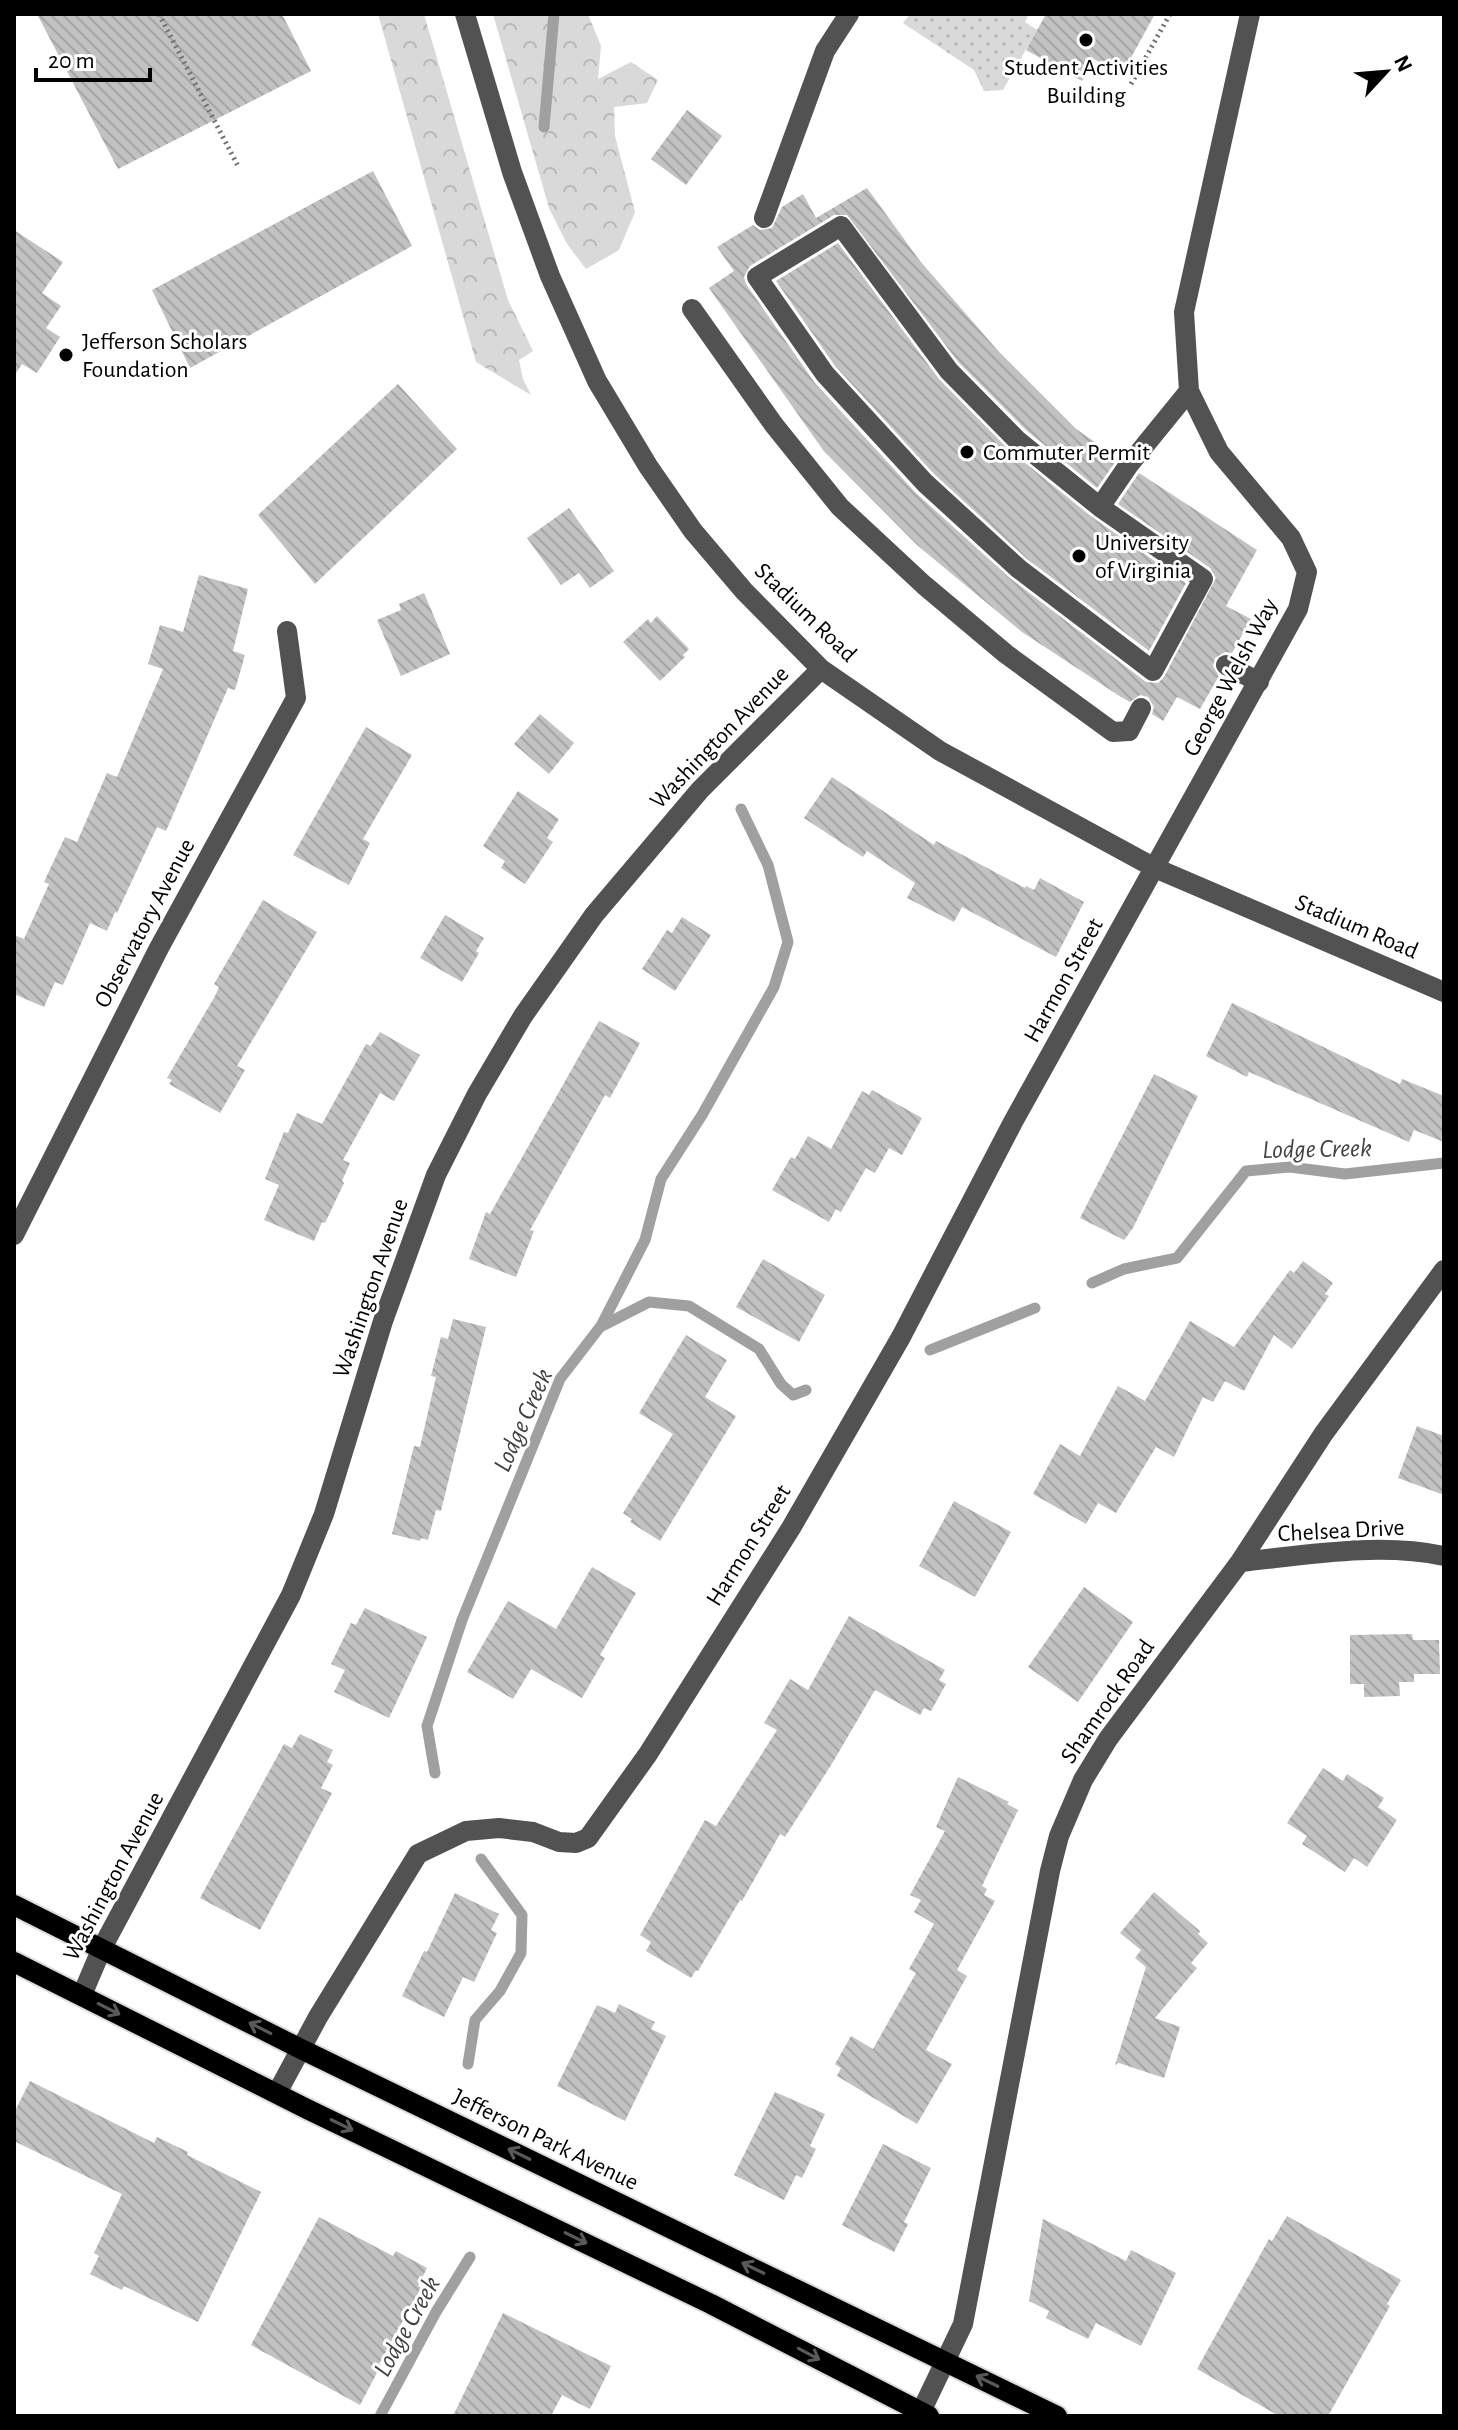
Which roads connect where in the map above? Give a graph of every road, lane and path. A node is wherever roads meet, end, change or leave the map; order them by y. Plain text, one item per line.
1 (159, 14) edge
2 (465, 14) edge
3 (849, 14) edge
4 (1170, 14) edge
5 (1250, 14) edge
6 (1131, 84) dead end
7 (239, 168) dead end
8 (764, 218) dead end
9 (692, 309) dead end
10 (1189, 391) junction
11 (1100, 507) junction
12 (287, 631) dead end
13 (1226, 665) dead end
14 (821, 669) junction
15 (1259, 682) junction
16 (1141, 708) dead end
17 (1155, 868) junction
18 (1444, 992) edge
19 (14, 1235) edge
20 (1444, 1270) edge
21 (1444, 1556) edge
22 (1240, 1562) junction
23 (14, 1905) edge
24 (102, 1948) junction
25 (14, 1962) edge
26 (82, 1995) junction
27 (301, 2049) junction
28 (277, 2093) junction
29 (947, 2363) junction
30 (923, 2415) edge
31 (1057, 2416) edge

1 - 7 path
2 - 14 street, Stadium Road
3 - 8 street
4 - 6 path
5 - 10 street, George Welsh Way
9 - 16 street
10 - 11 street
10 - 15 street, George Welsh Way
11 - 11 street
12 - 19 street, Observatory Avenue
13 - 15 street
14 - 17 street, Stadium Road
14 - 24 street, Washington Avenue
15 - 17 street, George Welsh Way
17 - 18 street, Stadium Road
17 - 27 street, Harmon Street
20 - 22 street, Shamrock Road
21 - 22 street, Chelsea Drive
22 - 29 street, Shamrock Road
23 - 24 main road, Jefferson Park Avenue
24 - 26 street, Washington Avenue
27 -> 24 main road, Jefferson Park Avenue
25 - 26 main road
26 -> 28 main road
27 - 28 street, Harmon Street
29 -> 27 main road, Jefferson Park Avenue
28 -> 30 main road
29 - 30 street, Shamrock Road
31 -> 29 main road, Jefferson Park Avenue

